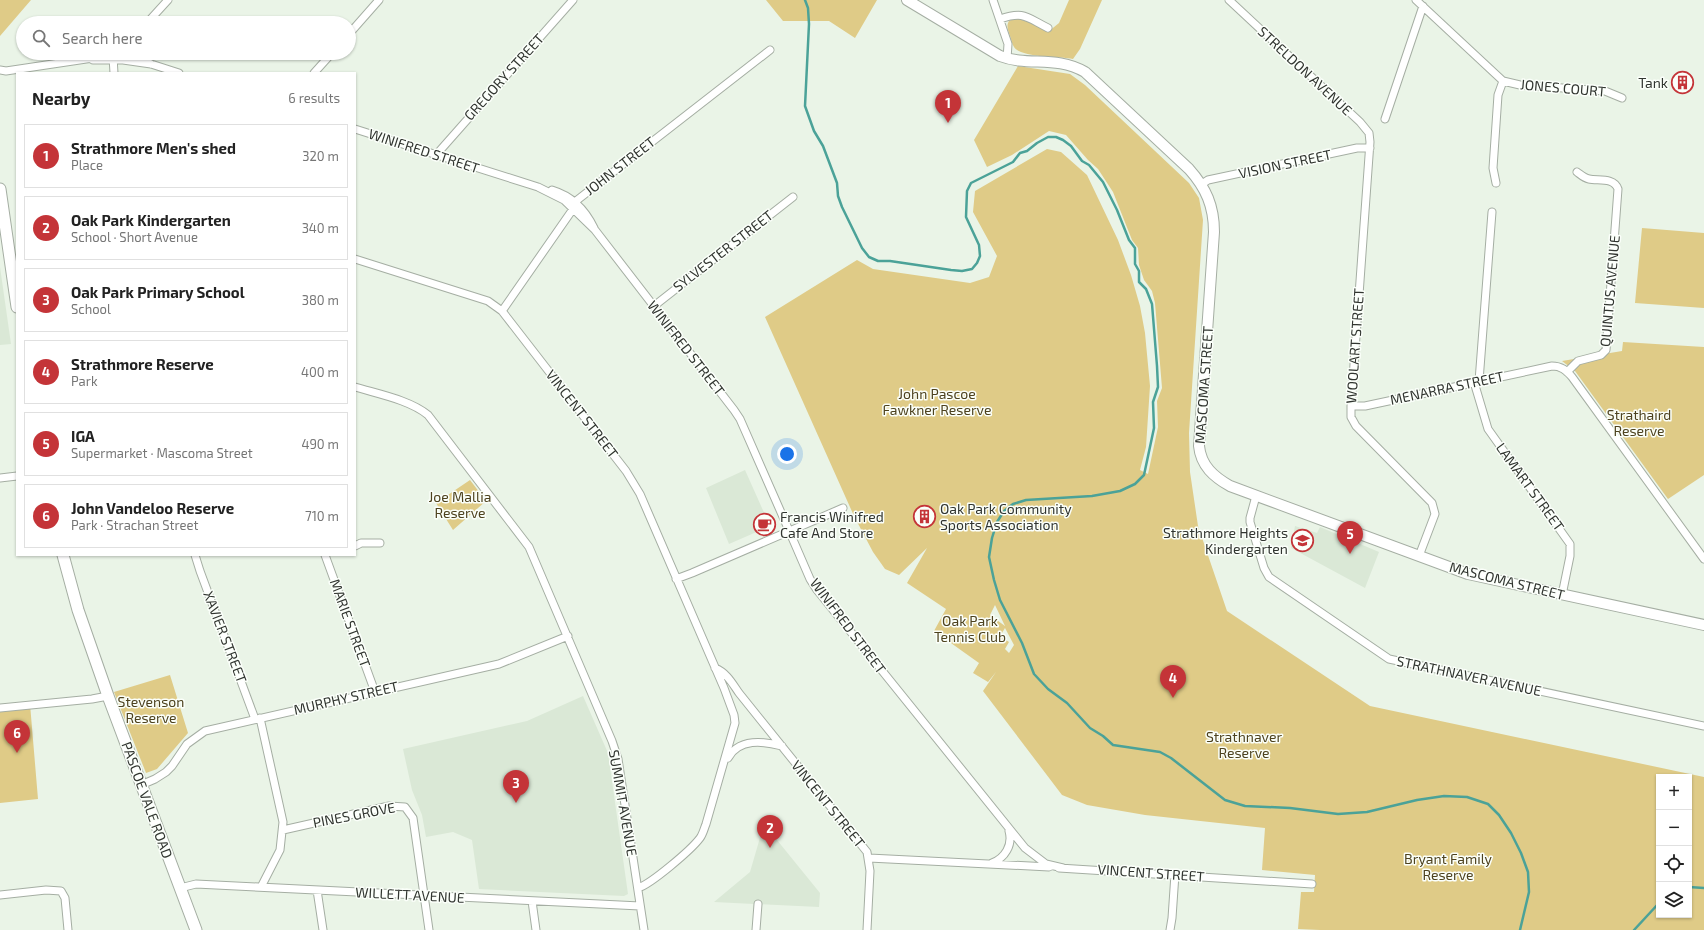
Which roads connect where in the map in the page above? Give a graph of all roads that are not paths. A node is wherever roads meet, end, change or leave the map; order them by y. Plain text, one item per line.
1 (168, 0) edge
2 (379, 0) edge
3 (573, 0) edge
4 (907, 0) edge
5 (993, 0) edge
6 (1229, 0) edge
7 (1416, 0) edge
8 (1423, 6) junction
9 (153, 16) edge
10 (1000, 19) junction
11 (356, 26) edge
12 (1048, 28) dead end
13 (770, 50) dead end
14 (1007, 59) junction
15 (87, 60) edge
16 (113, 60) edge
17 (137, 60) edge
18 (326, 60) edge
19 (0, 70) edge
20 (114, 72) edge
21 (176, 72) edge
22 (315, 72) edge
23 (1503, 81) junction
24 (1622, 98) dead end
25 (1385, 119) dead end
26 (356, 129) edge
27 (1370, 148) junction
28 (436, 154) junction
29 (1577, 172) dead end
30 (1496, 183) dead end
31 (1202, 184) junction
32 (538, 188) junction
33 (0, 189) edge
34 (793, 197) dead end
35 (576, 201) junction
36 (573, 209) junction
37 (1492, 212) dead end
38 (595, 230) junction
39 (356, 259) edge
40 (16, 300) edge
41 (654, 306) junction
42 (502, 311) junction
43 (1568, 372) junction
44 (1477, 382) junction
45 (356, 387) edge
46 (1350, 406) junction
47 (16, 476) edge
48 (0, 478) edge
49 (1256, 496) junction
50 (843, 508) dead end
51 (789, 531) junction
52 (380, 543) dead end
53 (356, 546) edge
54 (64, 556) edge
55 (195, 556) edge
56 (327, 556) edge
57 (1419, 556) junction
58 (1704, 559) edge
59 (677, 581) junction
60 (1562, 594) junction
61 (1704, 625) edge
62 (568, 636) junction
63 (715, 668) junction
64 (724, 688) junction
65 (376, 692) junction
66 (739, 694) junction
67 (108, 696) junction
68 (0, 708) edge
69 (258, 718) junction
70 (1704, 726) edge
71 (782, 746) junction
72 (723, 765) junction
73 (141, 785) junction
74 (1008, 827) junction
75 (283, 830) junction
76 (869, 858) junction
77 (990, 864) junction
78 (1063, 868) junction
79 (1175, 874) junction
80 (1312, 884) dead end
81 (261, 887) junction
82 (180, 888) junction
83 (638, 888) junction
84 (317, 890) junction
85 (0, 895) edge
86 (424, 895) junction
87 (532, 901) junction
88 (758, 904) dead end
89 (640, 906) junction
90 (68, 930) edge
91 (196, 930) edge
92 (323, 930) edge
93 (429, 930) edge
94 (536, 930) edge
95 (644, 930) edge
96 (756, 930) edge
97 (867, 930) edge
98 (1170, 930) edge

1 - 9 street
2 - 11 street
3 - 28 street, GREGORY STREET
4 - 14 main road, MASCOMA STREET
5 - 10 street
6 - 27 street, STRELDON AVENUE
7 - 8 street
8 - 23 street
8 - 25 street
10 - 12 street
10 - 14 street
13 - 35 street, JOHN STREET
14 - 31 main road, MASCOMA STREET
15 - 19 street
16 - 20 street
17 - 21 street
18 - 22 street
23 - 24 street, JONES COURT
23 - 30 street
26 - 28 street, WINIFRED STREET
27 - 31 street, VISION STREET
27 - 46 street, WOOLART STREET
28 - 32 street, WINIFRED STREET
29 - 43 street, QUINTUS AVENUE
31 - 49 main road, MASCOMA STREET
32 - 35 street, WINIFRED STREET
32 - 36 street, WINIFRED STREET
33 - 40 main road
34 - 41 street, SYLVESTER STREET
35 - 36 street, JOHN STREET
35 - 38 street, WINIFRED STREET
36 - 38 street, WINIFRED STREET
36 - 42 street, JOHN STREET
37 - 44 street, LAMART STREET
38 - 41 street, WINIFRED STREET
39 - 42 street, VINCENT STREET
41 - 51 street, WINIFRED STREET
42 - 59 street, VINCENT STREET
43 - 44 street, MENARRA STREET
43 - 58 street
44 - 46 street, MENARRA STREET
44 - 60 street, LAMART STREET
45 - 62 street, SUMMIT AVENUE
46 - 57 street, WOOLART STREET
47 - 48 street
49 - 57 main road, MASCOMA STREET
49 - 70 street, STRATHNAVER AVENUE
50 - 51 street
51 - 59 street
51 - 74 street, WINIFRED STREET
52 - 53 street
54 - 67 main road, PASCOE VALE ROAD
55 - 69 street, XAVIER STREET
56 - 65 street, MARIE STREET
57 - 60 main road, MASCOMA STREET
59 - 63 street, VINCENT STREET
60 - 61 main road, MASCOMA STREET
62 - 65 street, MURPHY STREET
62 - 83 street, SUMMIT AVENUE
63 - 64 street, VINCENT STREET
63 - 66 street, VINCENT STREET
64 - 66 street, VINCENT STREET
64 - 72 street
65 - 69 street, MURPHY STREET
66 - 71 street, VINCENT STREET
67 - 68 street
67 - 73 main road, PASCOE VALE ROAD
69 - 73 street, MURPHY STREET
69 - 75 street, XAVIER STREET
71 - 72 street
71 - 76 street, VINCENT STREET
72 - 83 street
73 - 82 main road, PASCOE VALE ROAD
74 - 77 street
74 - 78 street, WINIFRED STREET
75 - 81 street, XAVIER STREET
75 - 86 street, PINES GROVE
76 - 77 street, VINCENT STREET
76 - 97 street
77 - 78 street, VINCENT STREET
78 - 79 street, VINCENT STREET
79 - 80 street, VINCENT STREET
79 - 98 street
81 - 82 street, WILLETT AVENUE
81 - 84 street, WILLETT AVENUE
82 - 91 main road, PASCOE VALE ROAD
83 - 89 street, SUMMIT AVENUE
84 - 86 street, WILLETT AVENUE
84 - 92 street
85 - 90 street
86 - 87 street, WILLETT AVENUE
86 - 93 street
87 - 89 street, WILLETT AVENUE
87 - 94 street
88 - 96 street
89 - 95 street, SUMMIT AVENUE

